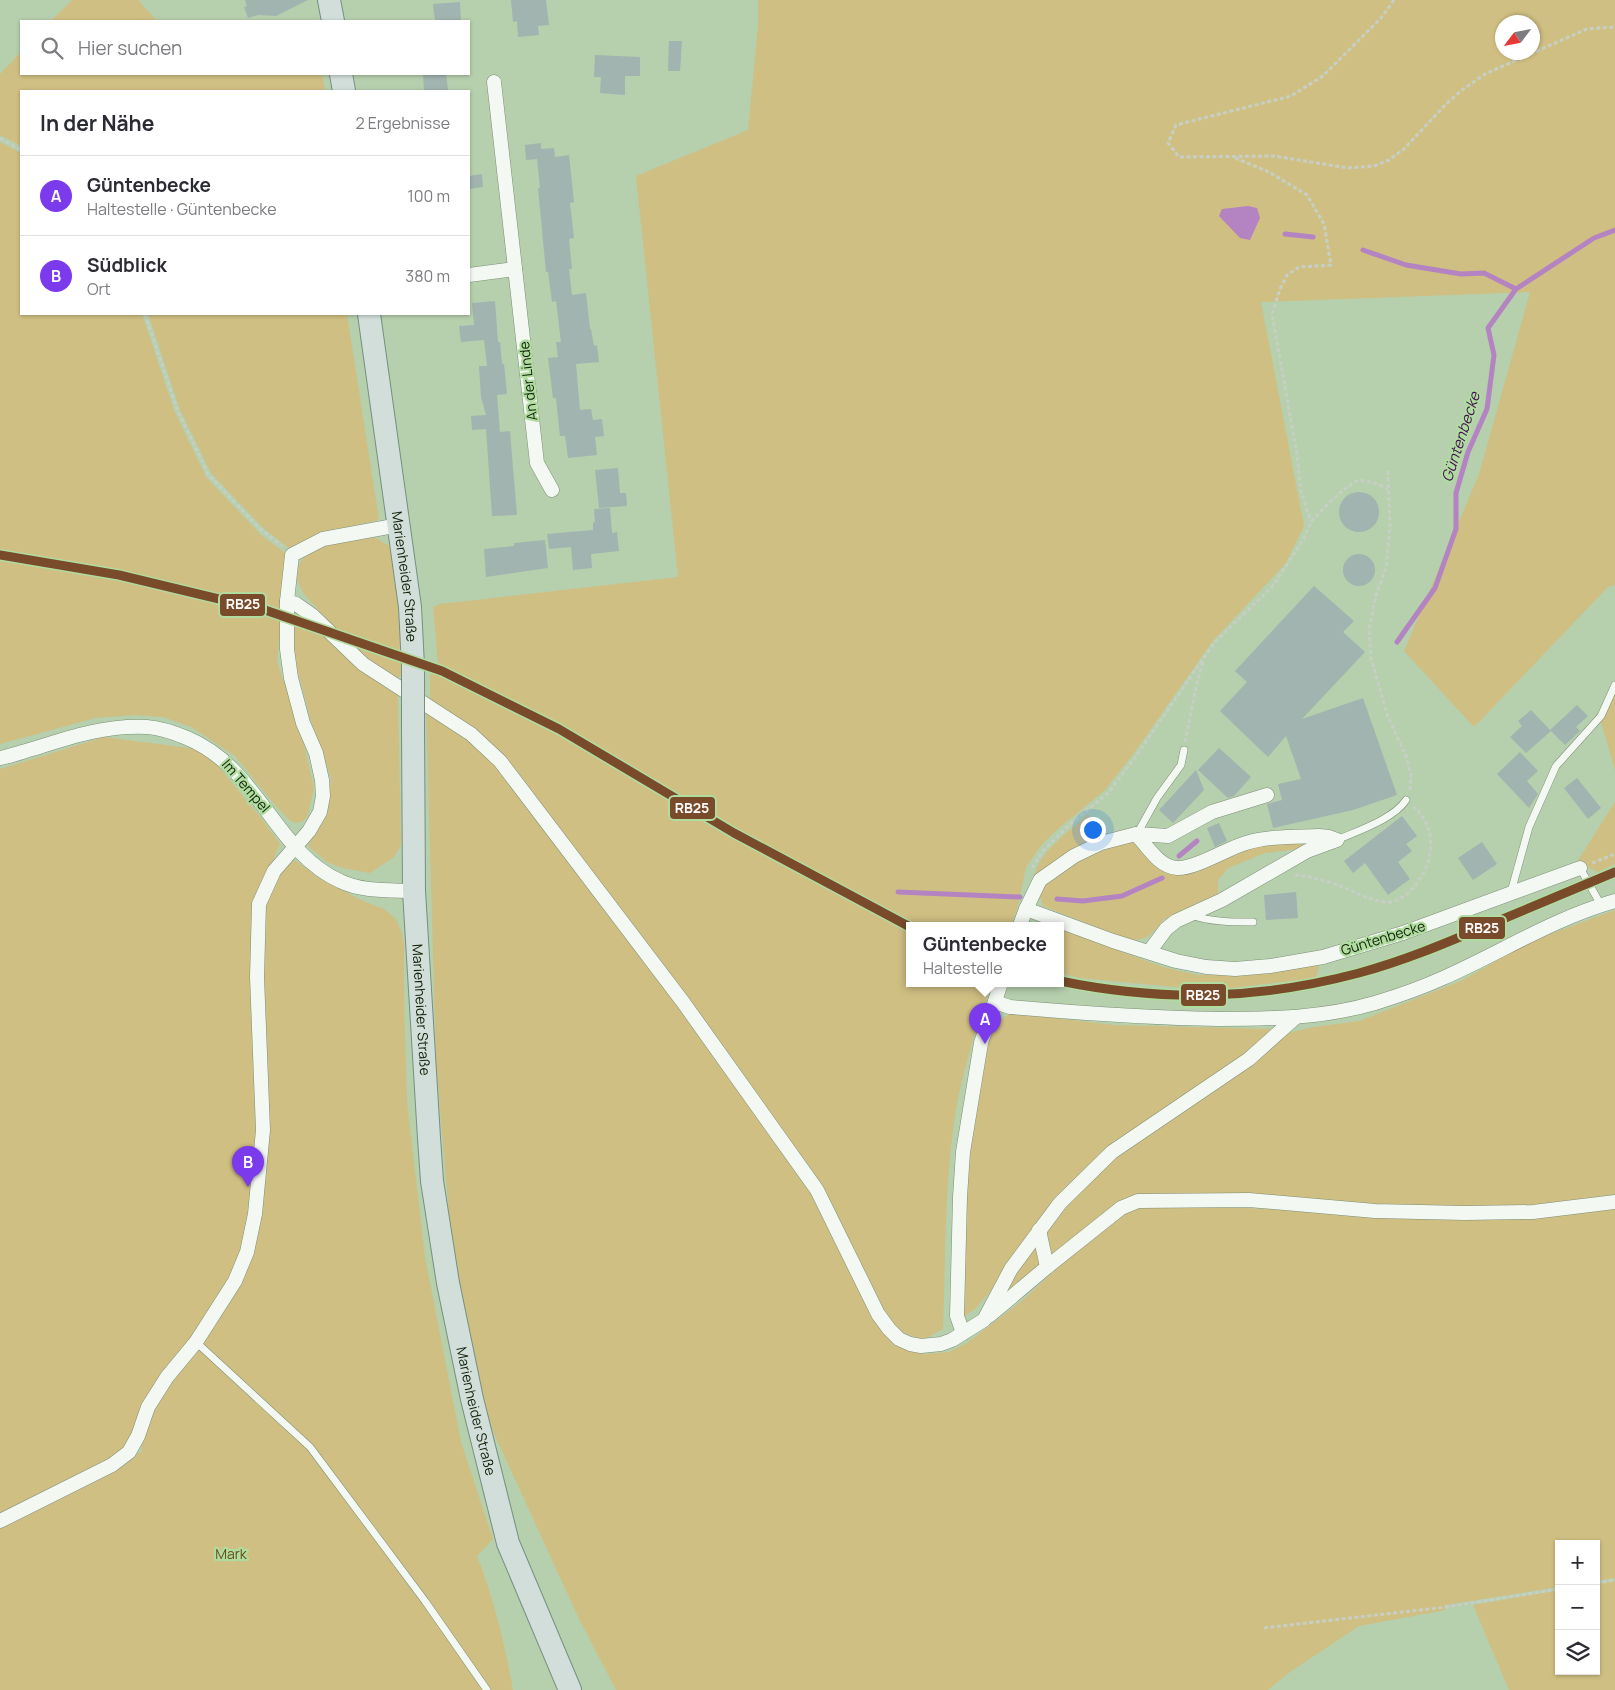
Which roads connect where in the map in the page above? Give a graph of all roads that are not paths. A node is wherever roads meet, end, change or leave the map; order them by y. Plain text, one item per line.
1 (329, 0) edge
2 (334, 20) edge
3 (341, 75) edge
4 (494, 82) dead end
5 (344, 90) edge
6 (515, 269) junction
7 (470, 275) edge
8 (369, 315) edge
9 (552, 490) dead end
10 (399, 525) junction
11 (286, 601) junction
12 (1615, 685) edge
13 (1184, 750) road end
14 (0, 758) edge
15 (1267, 795) dead end
16 (1406, 800) road end
17 (1136, 834) junction
18 (1337, 840) junction
19 (295, 847) junction
20 (1580, 868) joint
21 (414, 891) junction
22 (1511, 892) junction
23 (1615, 900) edge
24 (1028, 903) junction
25 (1601, 905) junction
26 (1191, 914) junction
27 (1021, 922) edge
28 (1253, 922) dead end
29 (1150, 952) junction
30 (1000, 987) edge
31 (995, 1002) junction
32 (1296, 1017) junction
33 (1615, 1202) edge
34 (1039, 1230) junction
35 (1046, 1267) junction
36 (984, 1320) junction
37 (963, 1334) junction
38 (196, 1342) junction
39 (0, 1521) edge
40 (486, 1690) edge
41 (570, 1690) edge

1 - 2 main road
3 - 5 main road
4 - 6 street, An der Linde
6 - 7 street
6 - 9 street, An der Linde
8 - 10 main road, Marienheider Straße
10 - 11 street
10 - 21 main road, Marienheider Straße, bridge
11 - 19 street
11 - 37 street
12 - 22 lane
13 - 17 lane
14 - 19 street, Im Tempel
15 - 17 street
16 - 18 lane
17 - 18 street
17 - 24 street
18 - 26 street
19 - 21 street, Im Tempel
19 - 38 street
20 - 22 street, Güntenbecke
20 - 25 lane
21 - 41 main road, Marienheider Straße
22 - 29 street, Güntenbecke
23 - 25 street
24 - 27 street
24 - 29 street, Güntenbecke
25 - 32 street
26 - 28 lane
26 - 29 street
30 - 31 street
31 - 32 street
31 - 37 street
32 - 34 street
33 - 35 street
34 - 35 street
34 - 36 street
35 - 36 street
36 - 37 street
38 - 39 street
38 - 40 lane

